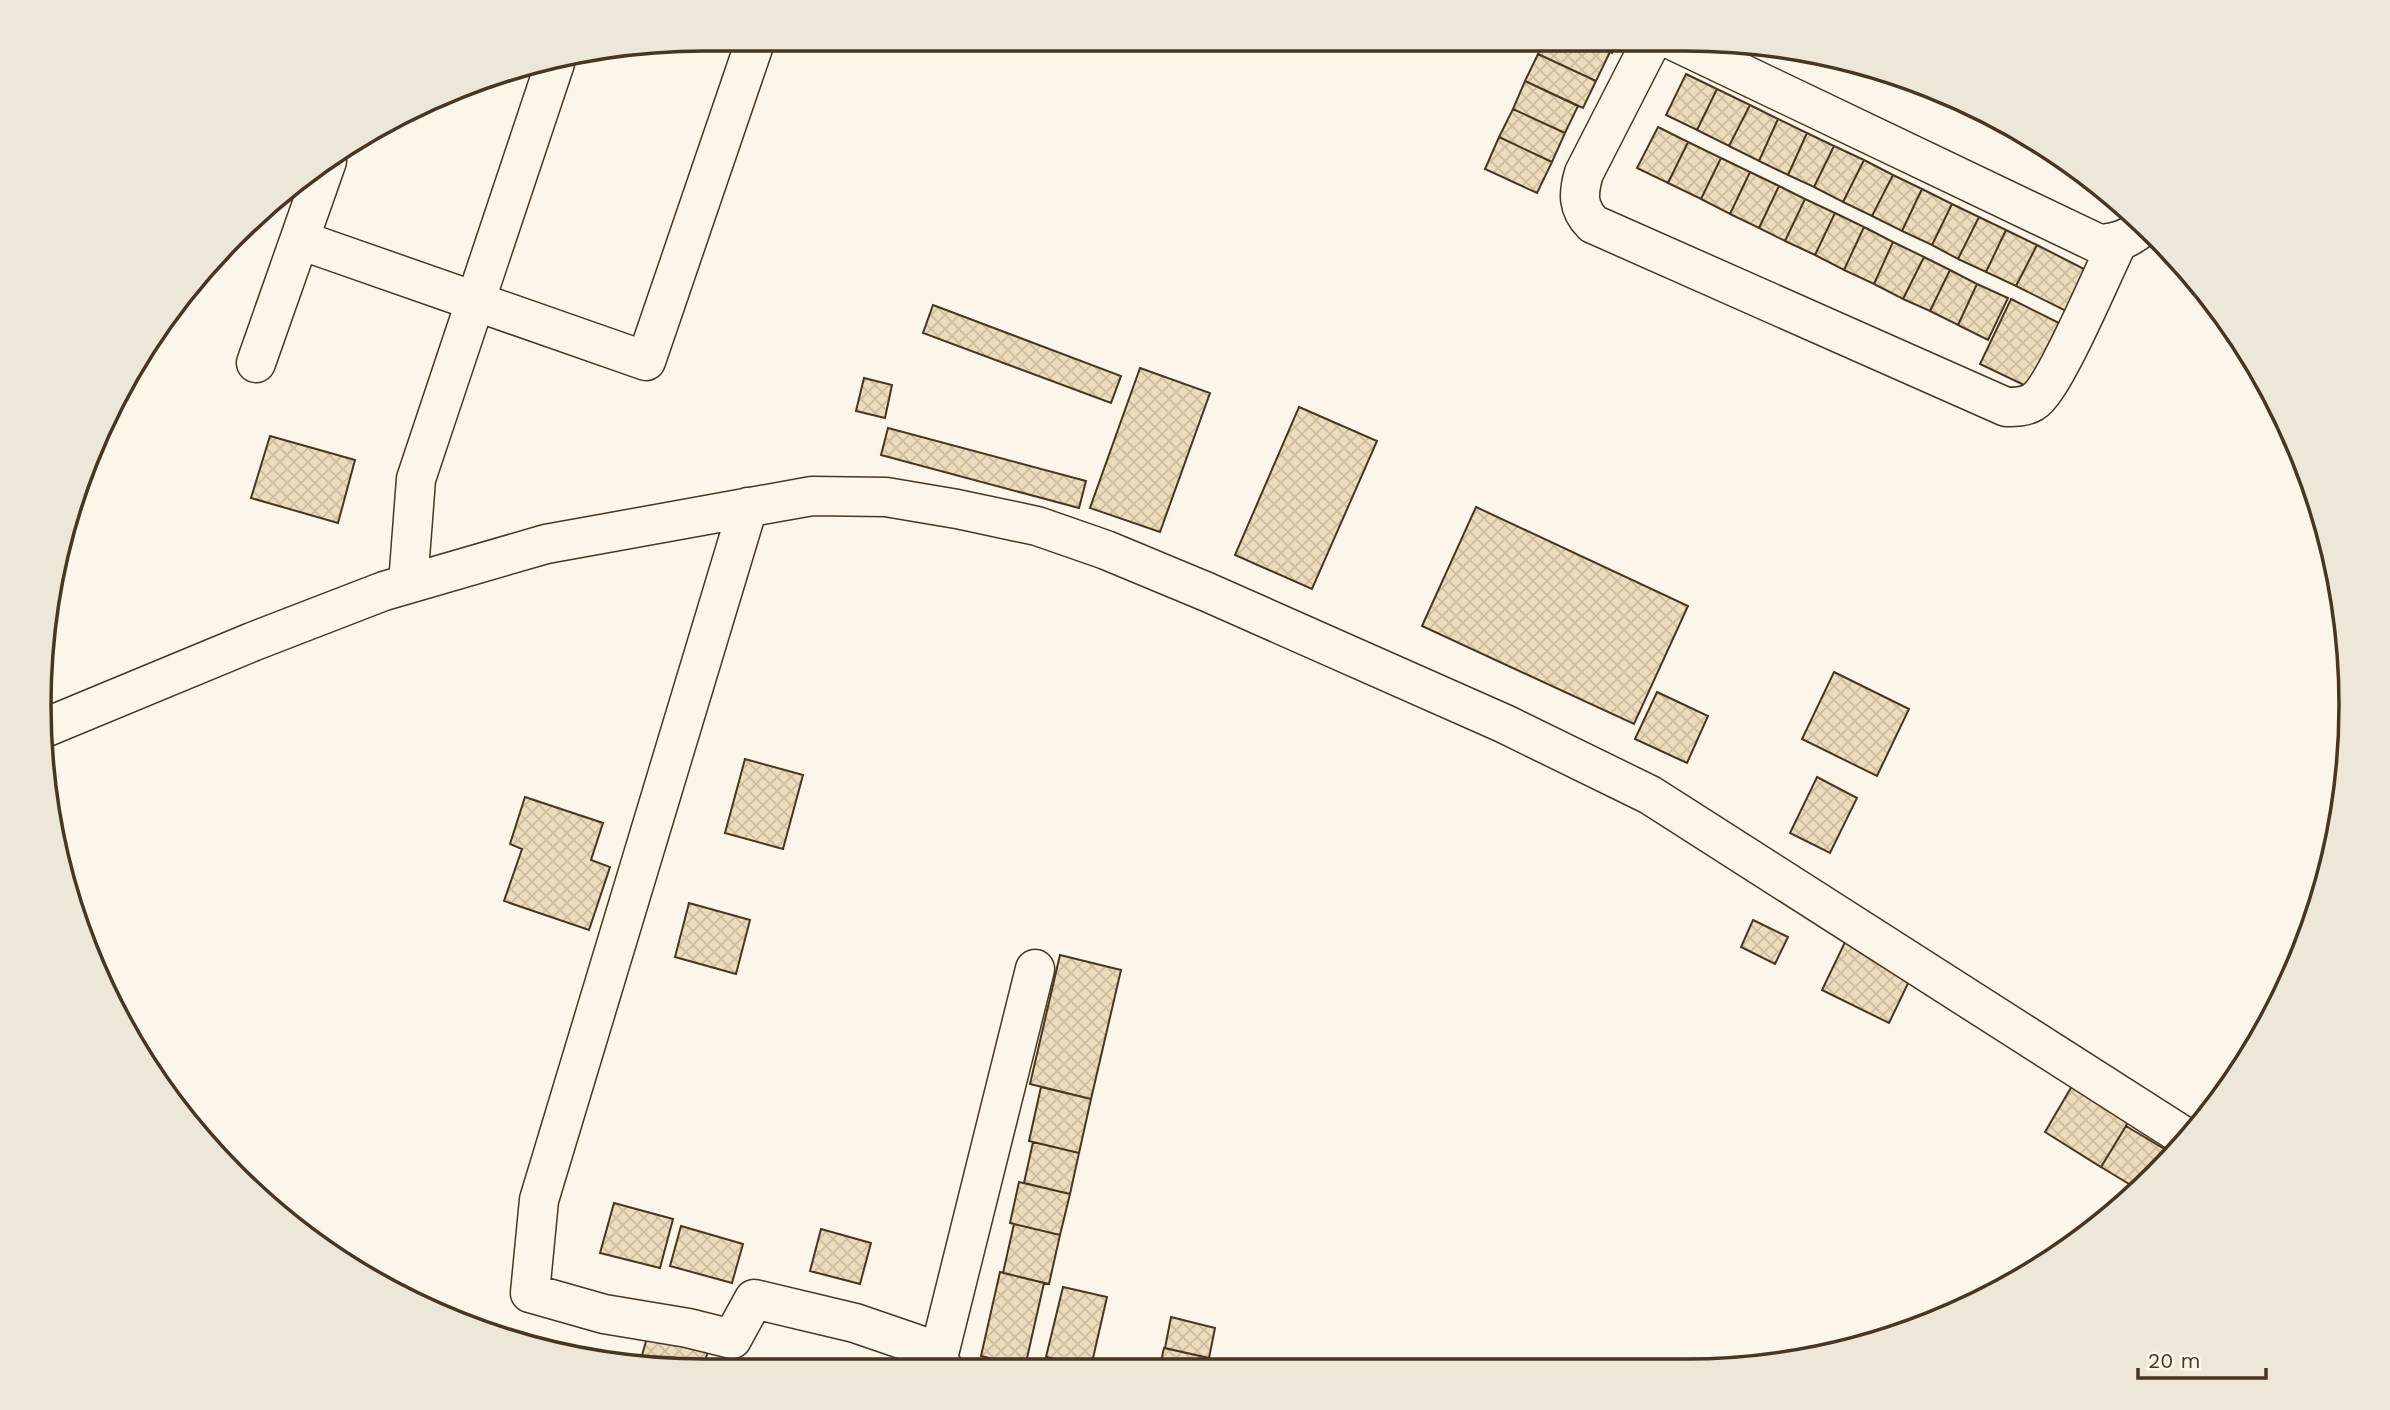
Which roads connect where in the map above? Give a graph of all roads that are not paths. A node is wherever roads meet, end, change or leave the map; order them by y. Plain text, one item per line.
1 (751, 51) edge
2 (1646, 51) edge
3 (1695, 51) edge
4 (553, 69) edge
5 (323, 175) edge
6 (2131, 234) edge
7 (300, 240) junction
8 (474, 302) junction
9 (257, 363) dead end
10 (748, 507) junction
11 (408, 584) junction
12 (51, 725) edge
13 (1035, 970) dead end
14 (2179, 1133) edge
15 (731, 1355) edge
16 (933, 1359) edge
17 (941, 1359) edge

1 - 8 street
2 - 6 street
3 - 6 street
4 - 8 street
5 - 7 street
7 - 8 street
7 - 9 street
8 - 11 street
10 - 11 street
10 - 14 street
10 - 15 street
11 - 12 street
13 - 17 street
15 - 16 street

